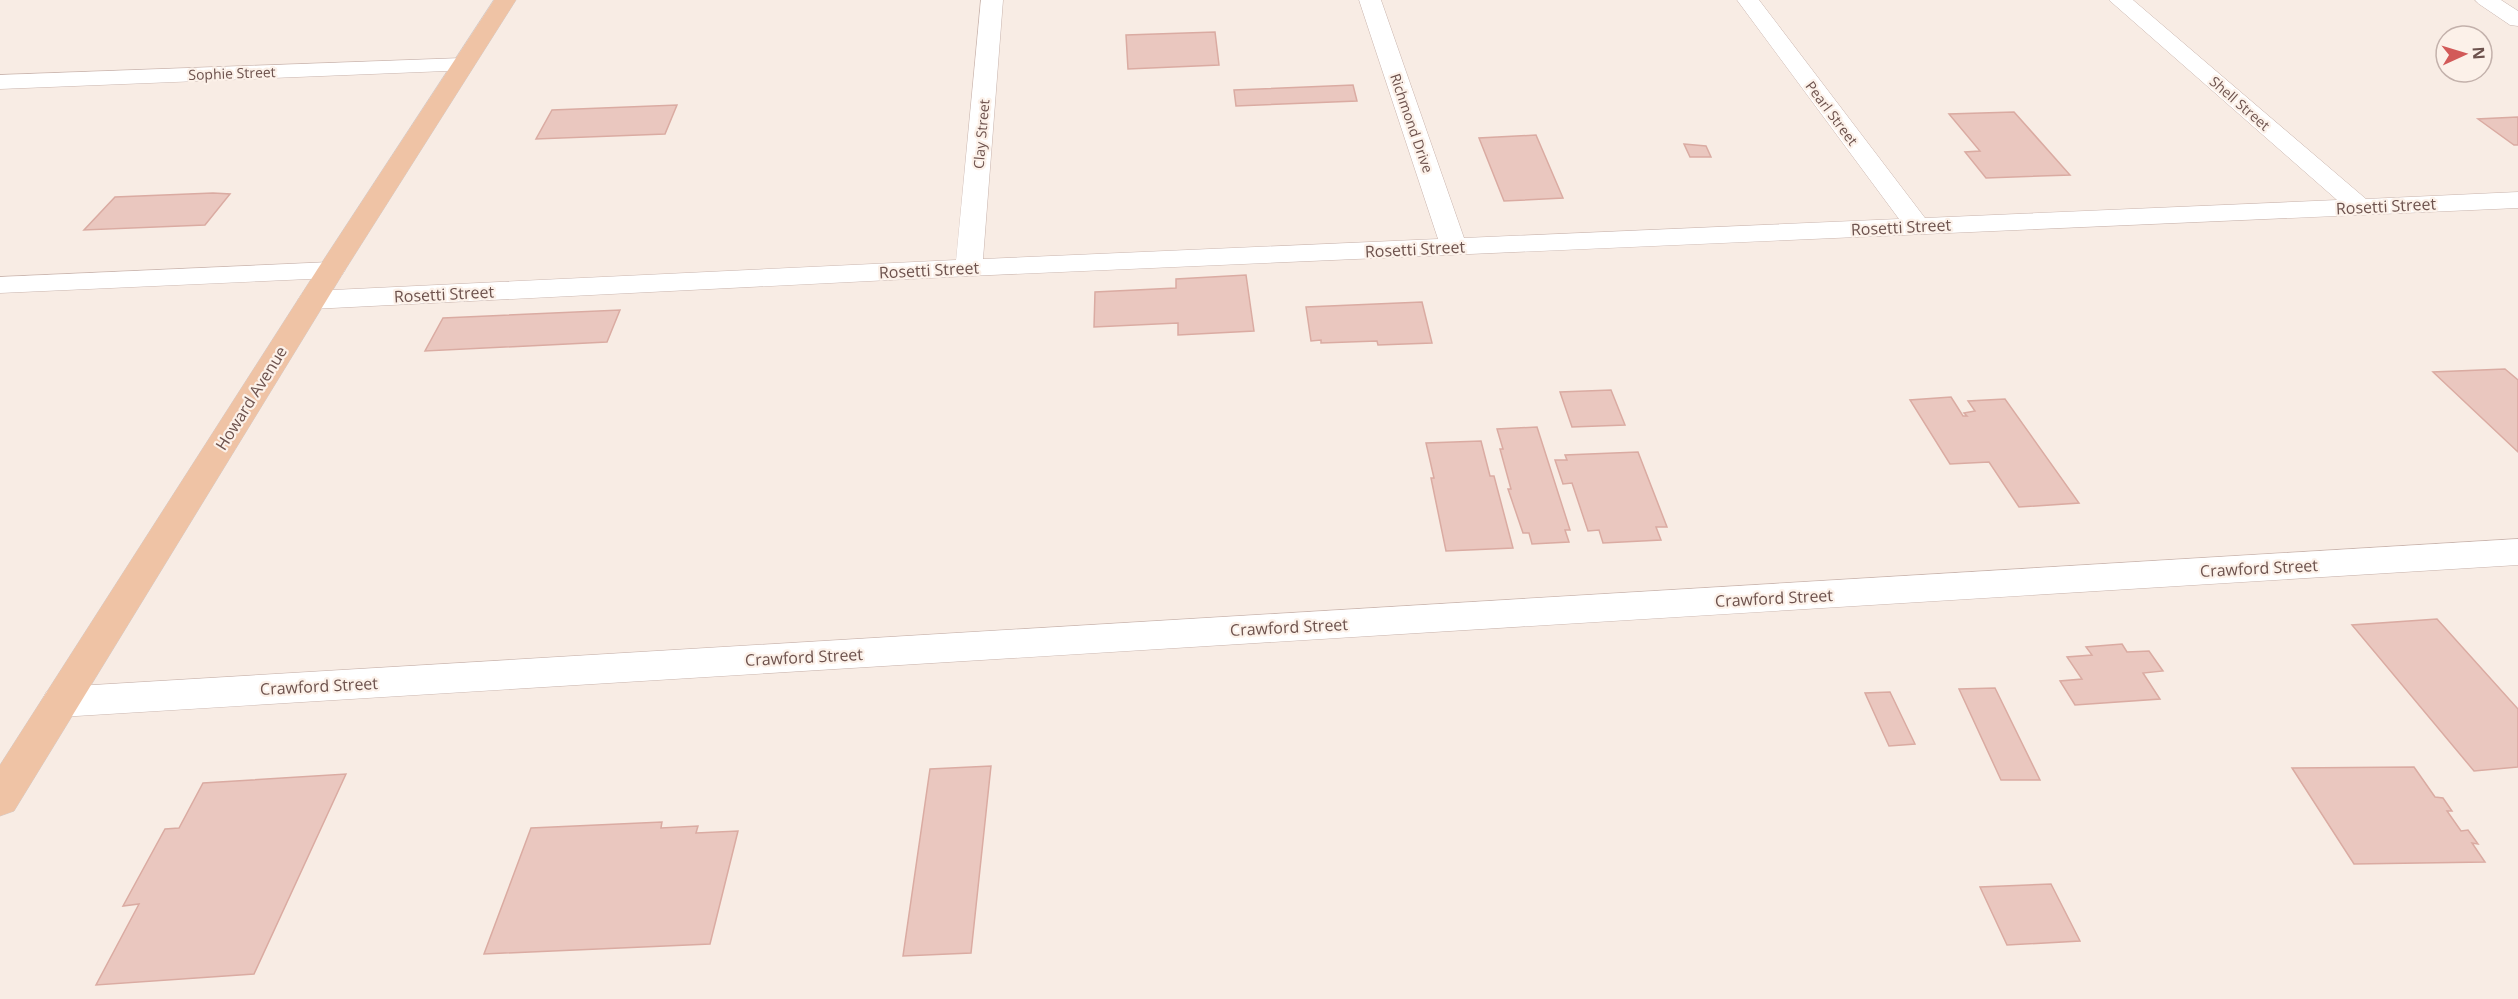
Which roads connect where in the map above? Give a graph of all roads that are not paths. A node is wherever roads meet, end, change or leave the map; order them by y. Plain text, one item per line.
1 (505, 0) edge
2 (993, 0) edge
3 (1370, 0) edge
4 (1748, 0) edge
5 (2120, 0) edge
6 (2486, 0) edge
7 (2518, 20) edge
8 (463, 65) junction
9 (0, 82) edge
10 (2518, 200) edge
11 (2360, 207) junction
12 (1917, 226) junction
13 (1454, 247) junction
14 (969, 268) junction
15 (331, 270) junction
16 (0, 285) edge
17 (312, 300) junction
18 (2518, 552) edge
19 (60, 702) junction
20 (0, 799) edge

1 - 8 main road, Howard Avenue
2 - 14 street, Clay Street
3 - 13 street, Richmond Drive
4 - 12 street, Pearl Street
5 - 11 street, Shell Street
6 - 7 street
8 - 9 street, Sophie Street
8 - 15 main road, Howard Avenue
10 - 11 street, Rosetti Street
11 - 12 street, Rosetti Street
12 - 13 street, Rosetti Street
13 - 14 street, Rosetti Street
14 - 17 street, Rosetti Street
15 - 16 street
15 - 17 main road, Howard Avenue
17 - 19 main road, Howard Avenue
18 - 19 street, Crawford Street
19 - 20 main road, Howard Avenue

